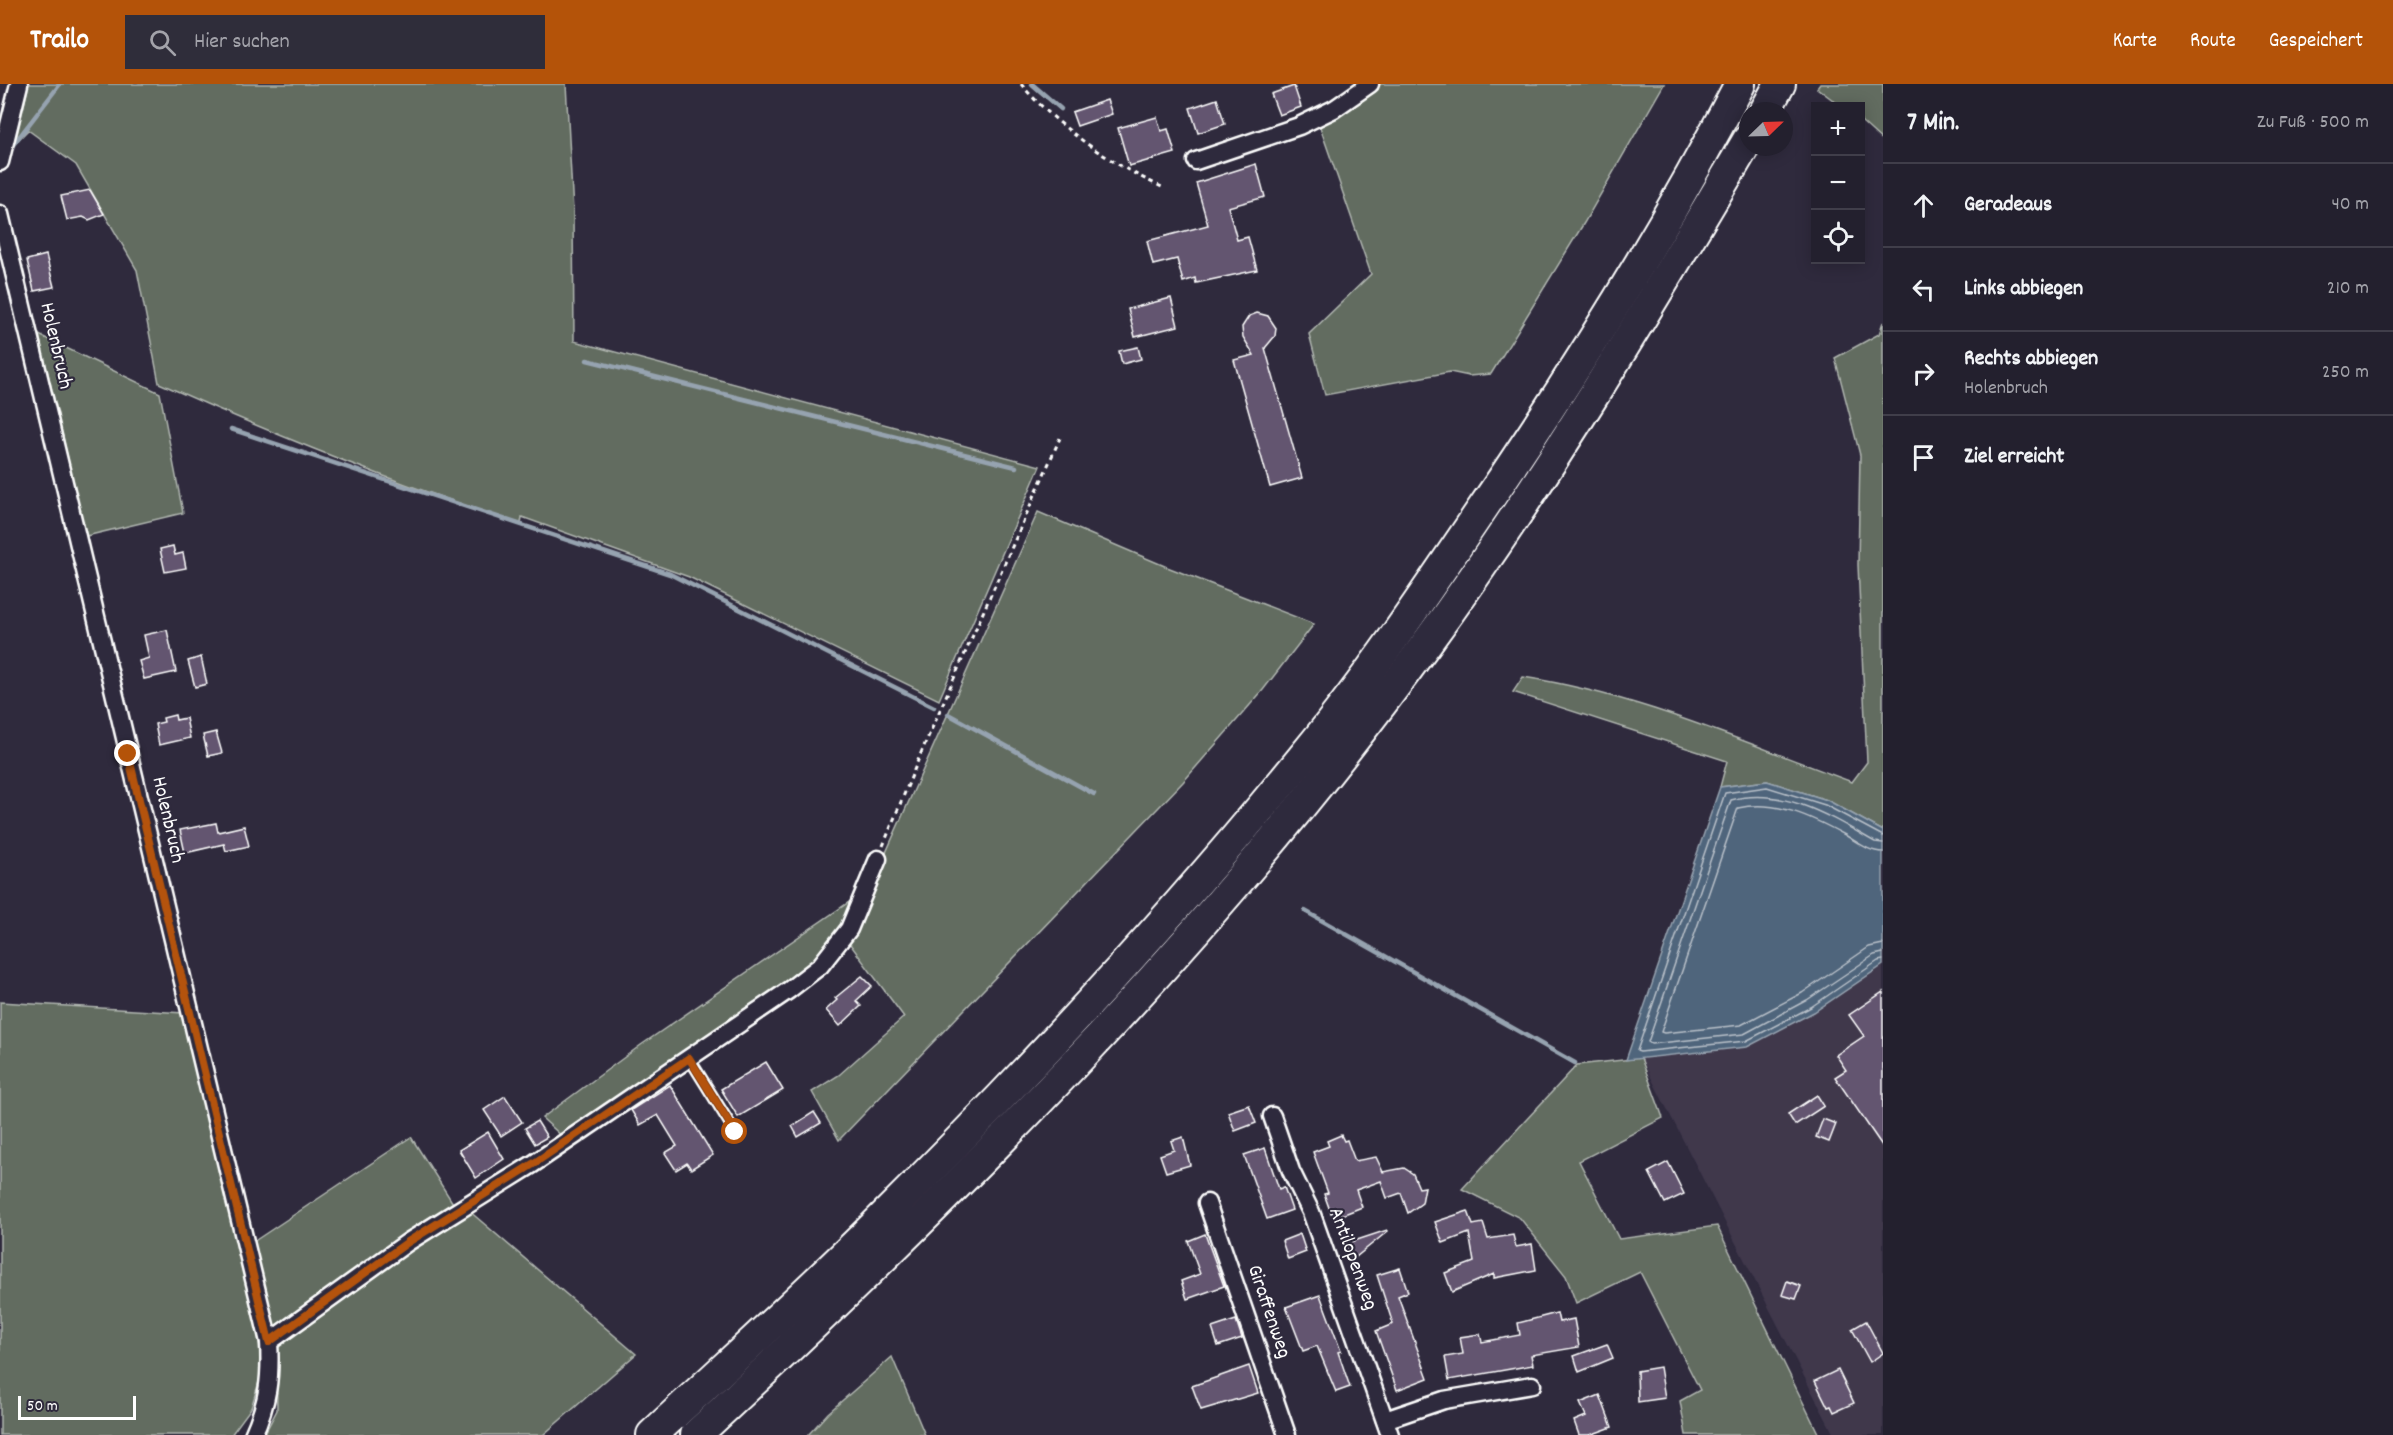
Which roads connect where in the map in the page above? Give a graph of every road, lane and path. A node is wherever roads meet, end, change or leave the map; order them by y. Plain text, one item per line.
1 (19, 84) edge
2 (1021, 84) edge
3 (1370, 84) edge
4 (1740, 84) edge
5 (1780, 84) edge
6 (1770, 102) edge
7 (1739, 155) edge
8 (1196, 161) dead end
9 (0, 162) edge
10 (1162, 187) dead end
11 (0, 214) edge
12 (1060, 438) dead end
13 (878, 859) joint
14 (689, 1058) junction
15 (1272, 1116) dead end
16 (735, 1132) dead end
17 (1207, 1203) dead end
18 (269, 1342) junction
19 (1532, 1385) dead end
20 (1388, 1427) edge
21 (253, 1435) edge
22 (652, 1435) edge
23 (696, 1435) edge
24 (1287, 1435) edge

1 - 9 street
2 - 10 path
3 - 8 street
4 - 22 highway
5 - 6 highway
7 - 23 highway
11 - 18 street, Holenbruch
12 - 13 path
13 - 14 street
14 - 16 lane
14 - 18 street
15 - 20 street, Antilopenweg
17 - 24 street, Giraffenweg
18 - 21 street, Holenbruch
19 - 20 street, Antilopenweg

